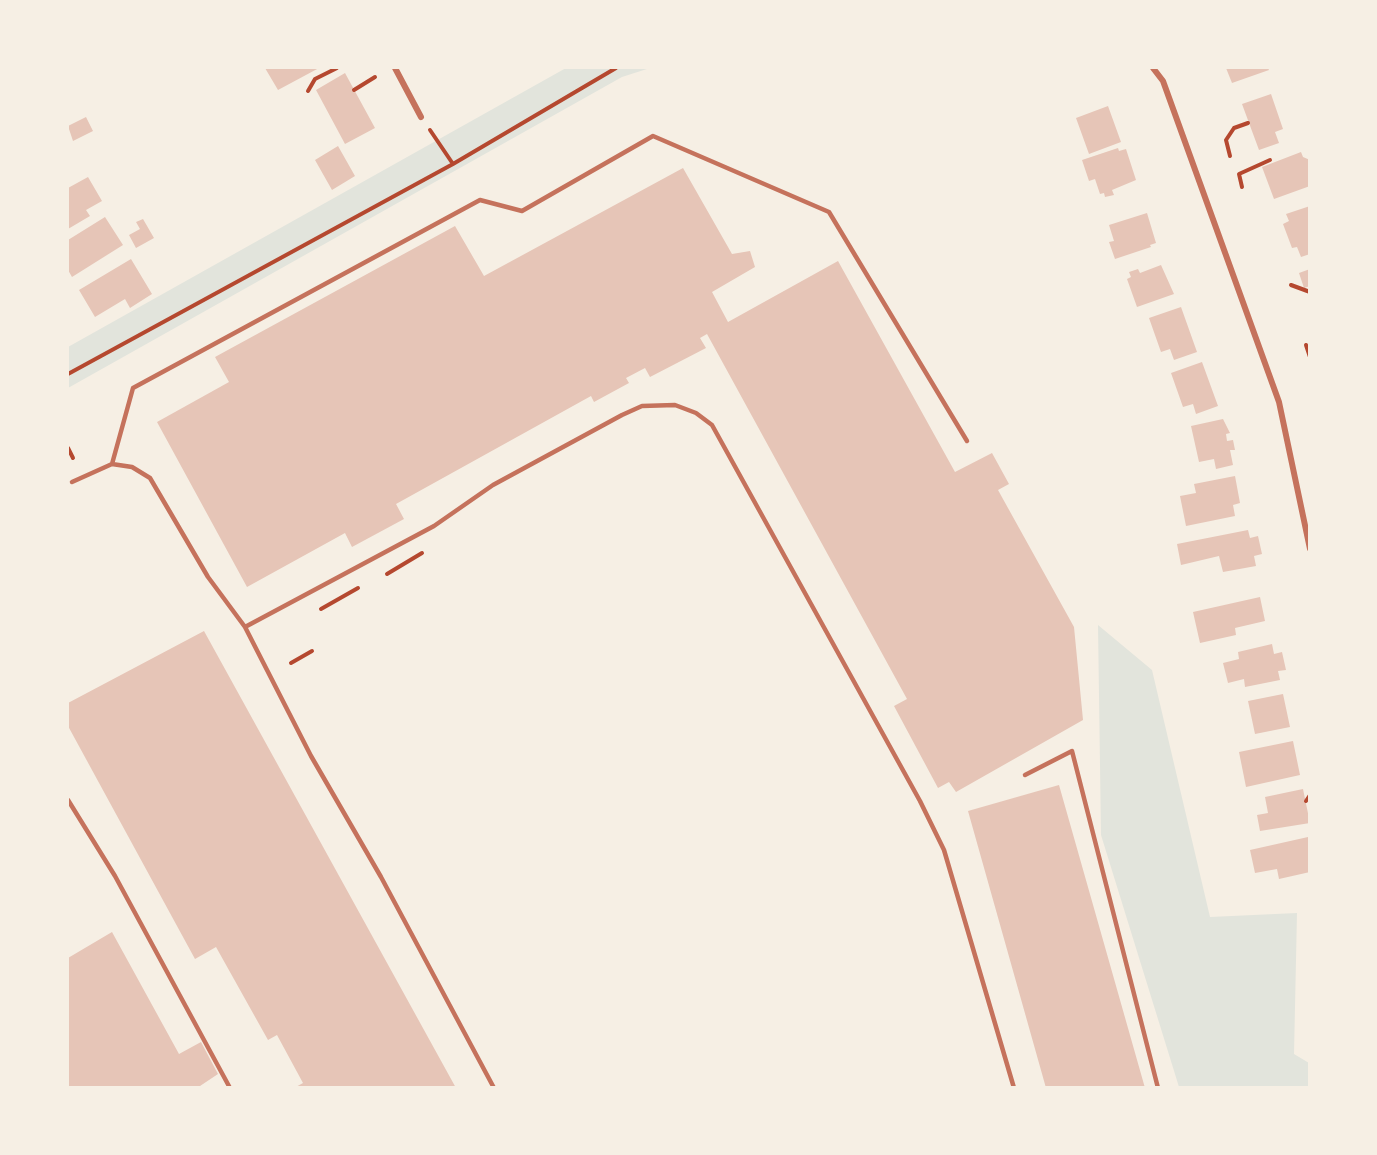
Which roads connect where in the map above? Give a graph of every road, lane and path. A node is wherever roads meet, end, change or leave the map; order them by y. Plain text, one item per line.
1 (337, 68) edge
2 (395, 68) edge
3 (616, 68) edge
4 (1154, 68) edge
5 (375, 77) dead end
6 (354, 90) dead end
7 (308, 91) dead end
8 (421, 117) joint
9 (1248, 123) dead end
10 (1230, 156) dead end
11 (1270, 160) dead end
12 (453, 164) junction
13 (1242, 187) dead end
14 (1291, 285) dead end
15 (1310, 292) edge
16 (1306, 345) dead end
17 (1310, 357) edge
18 (68, 374) edge
19 (967, 441) dead end
20 (68, 448) edge
21 (73, 458) dead end
22 (112, 464) junction
23 (72, 482) dead end
24 (1310, 549) edge
25 (422, 553) dead end
26 (387, 574) dead end
27 (358, 588) dead end
28 (321, 609) dead end
29 (245, 627) junction
30 (312, 651) dead end
31 (291, 663) dead end
32 (1025, 775) dead end
33 (1310, 795) edge
34 (1306, 801) dead end
35 (68, 802) edge
36 (230, 1088) edge
37 (494, 1088) edge
38 (1014, 1088) edge
39 (1158, 1088) edge

1 - 7 path
2 - 8 street
3 - 12 path
4 - 24 street
5 - 6 path
8 - 12 path
9 - 10 path
11 - 13 path
12 - 18 path
14 - 15 path
16 - 17 path
19 - 22 lane
20 - 21 path
22 - 23 lane
22 - 29 lane
25 - 26 path
27 - 28 path
29 - 37 lane
29 - 38 lane
30 - 31 path
32 - 39 lane
33 - 34 path
35 - 36 lane

